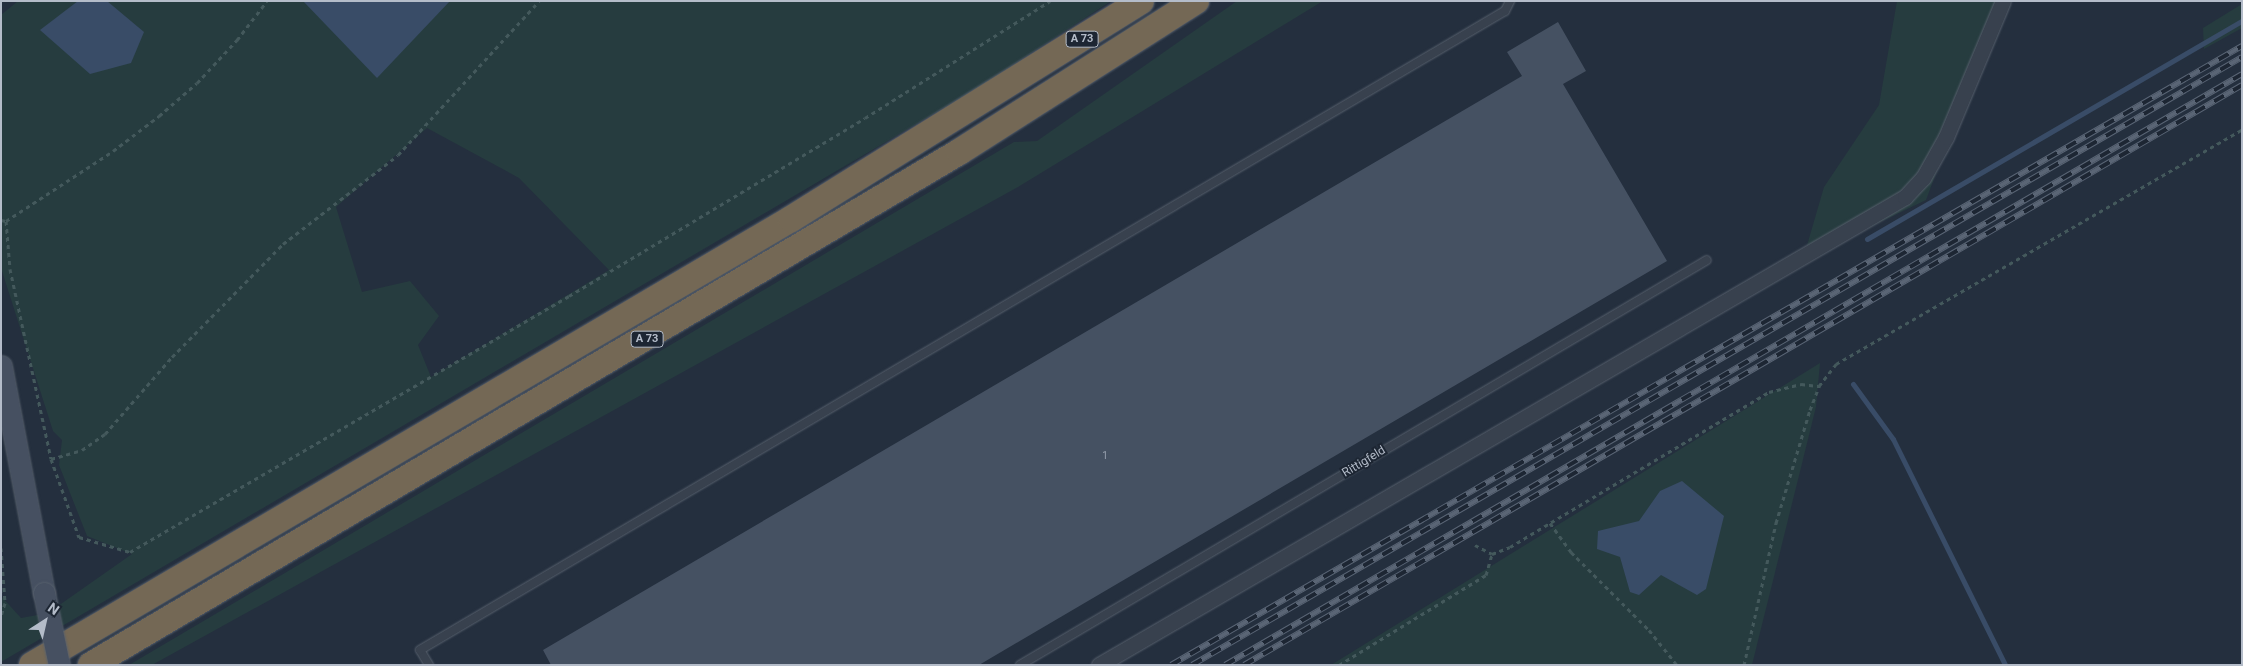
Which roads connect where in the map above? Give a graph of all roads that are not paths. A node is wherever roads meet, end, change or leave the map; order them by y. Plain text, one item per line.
1 (1141, 1) edge
2 (1196, 1) edge
3 (1510, 1) edge
4 (2002, 1) edge
5 (1707, 260) dead end
6 (1, 366) edge
7 (32, 665) edge
8 (59, 665) edge
9 (91, 665) edge
10 (428, 665) edge
11 (1020, 665) edge
12 (1099, 665) edge

1 - 7 highway, A 73
2 - 9 highway, A 73
3 - 10 lane
4 - 12 street
5 - 11 lane, Rittigfeld
6 - 8 street, bridge

